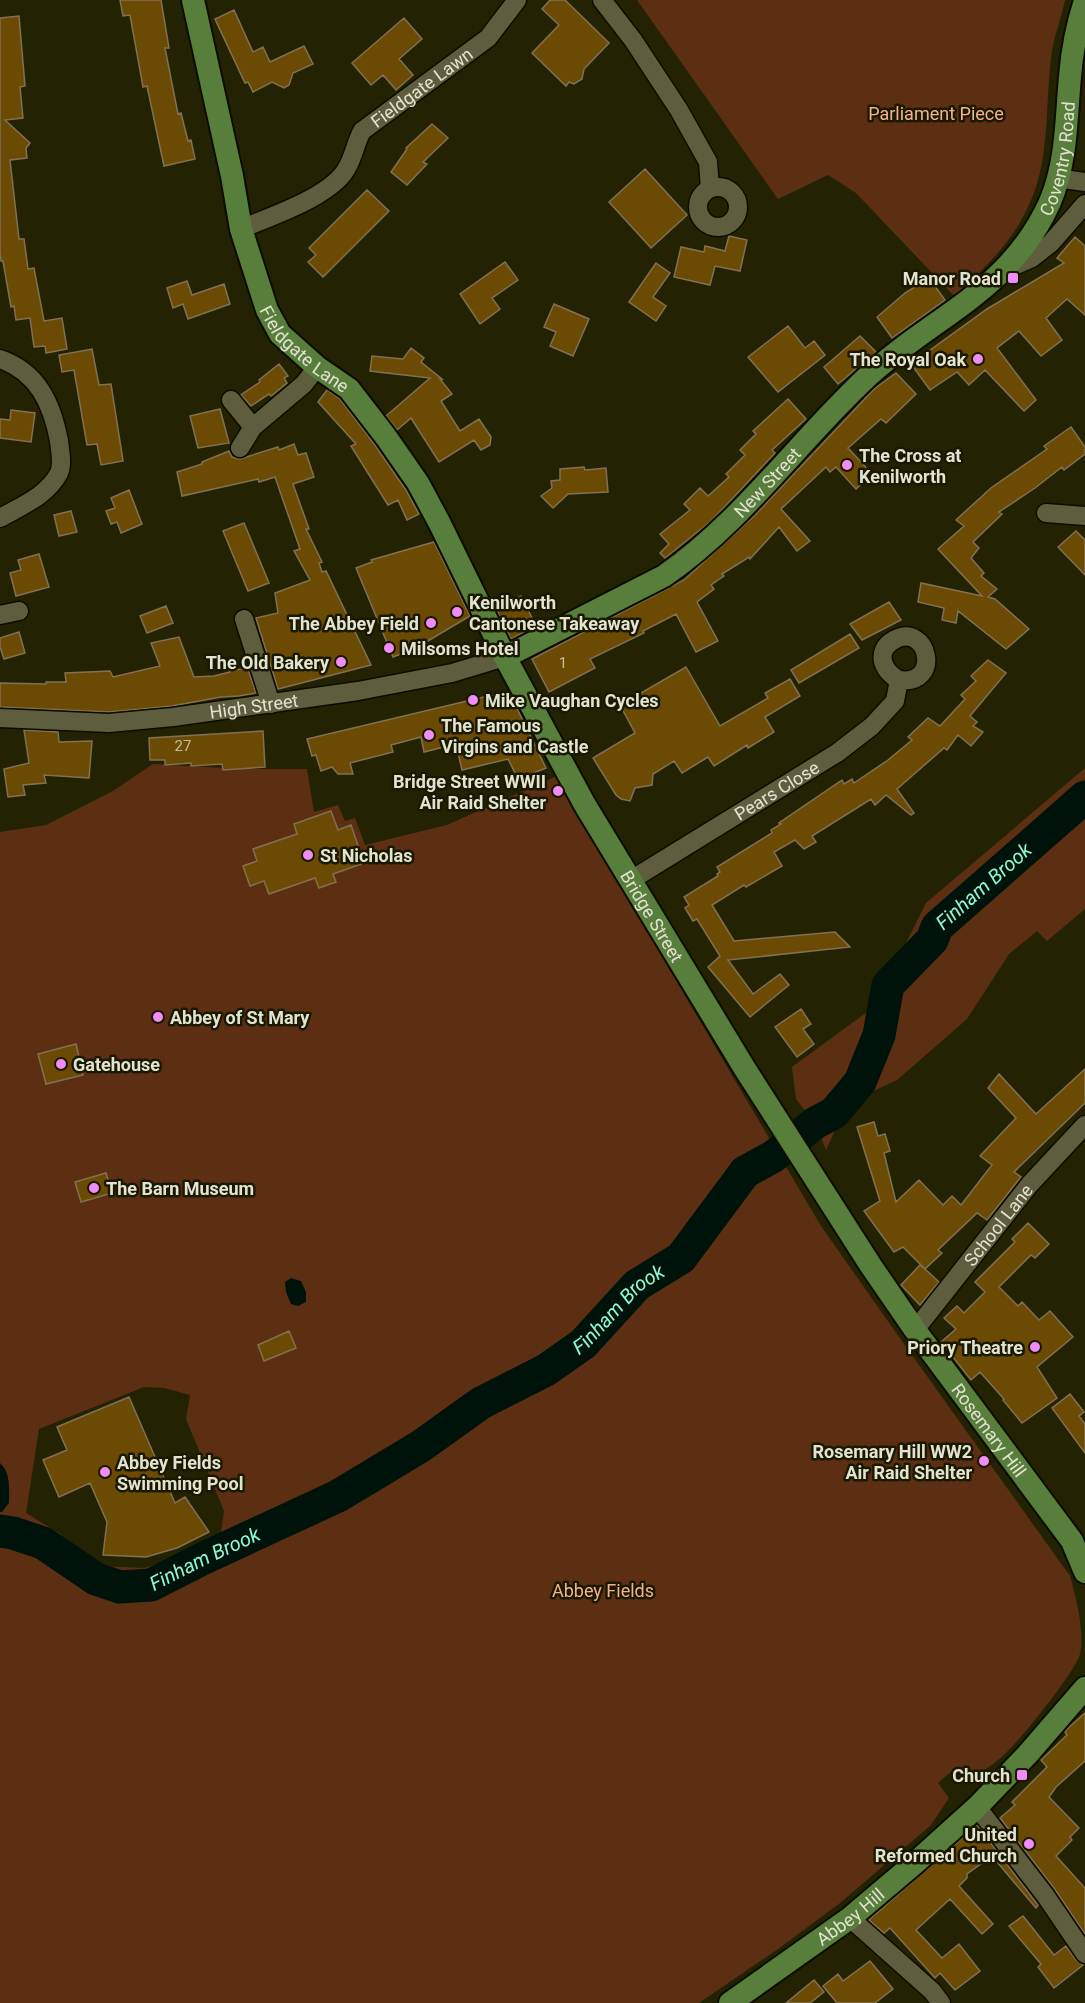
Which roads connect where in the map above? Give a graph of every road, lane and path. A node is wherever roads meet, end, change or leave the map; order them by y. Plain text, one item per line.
1 (193, 0) edge
2 (518, 0) edge
3 (602, 0) edge
4 (1085, 1) edge
5 (1058, 178) junction
6 (1085, 182) edge
7 (710, 188) dead end
8 (1085, 204) edge
9 (241, 229) junction
10 (1005, 270) junction
11 (0, 359) edge
12 (317, 367) junction
13 (231, 400) dead end
14 (253, 427) junction
15 (240, 448) dead end
16 (1046, 513) dead end
17 (1085, 516) edge
18 (0, 518) edge
19 (19, 611) dead end
20 (0, 615) edge
21 (244, 619) dead end
22 (505, 657) junction
23 (899, 680) dead end
24 (271, 704) junction
25 (0, 718) edge
26 (631, 880) junction
27 (1085, 1125) edge
28 (808, 1169) joint
29 (915, 1330) junction
30 (1085, 1572) edge
31 (1085, 1688) edge
32 (977, 1807) junction
33 (850, 1918) junction
34 (1085, 1954) edge
35 (730, 2003) edge
36 (941, 2003) edge

1 - 9 main road, Fieldgate Lane
2 - 9 street, Fieldgate Lawn
3 - 7 street
4 - 5 main road, Coventry Road
5 - 6 street
5 - 10 main road, Coventry Road
8 - 10 street
9 - 12 main road, Fieldgate Lane
10 - 22 main road, New Street
11 - 18 street
12 - 14 street
12 - 22 main road, Fieldgate Lane
13 - 14 street
14 - 15 street
16 - 17 street
19 - 20 street
21 - 24 street
22 - 24 street, High Street
22 - 26 main road, Bridge Street
23 - 26 street, Pears Close
24 - 25 street, High Street
26 - 28 main road, Bridge Street
27 - 29 street, School Lane
28 - 29 main road, Rosemary Hill
29 - 30 main road, Rosemary Hill
31 - 32 main road, Abbey Hill
32 - 33 main road, Abbey Hill
32 - 34 street
33 - 35 main road, Abbey Hill
33 - 36 street

